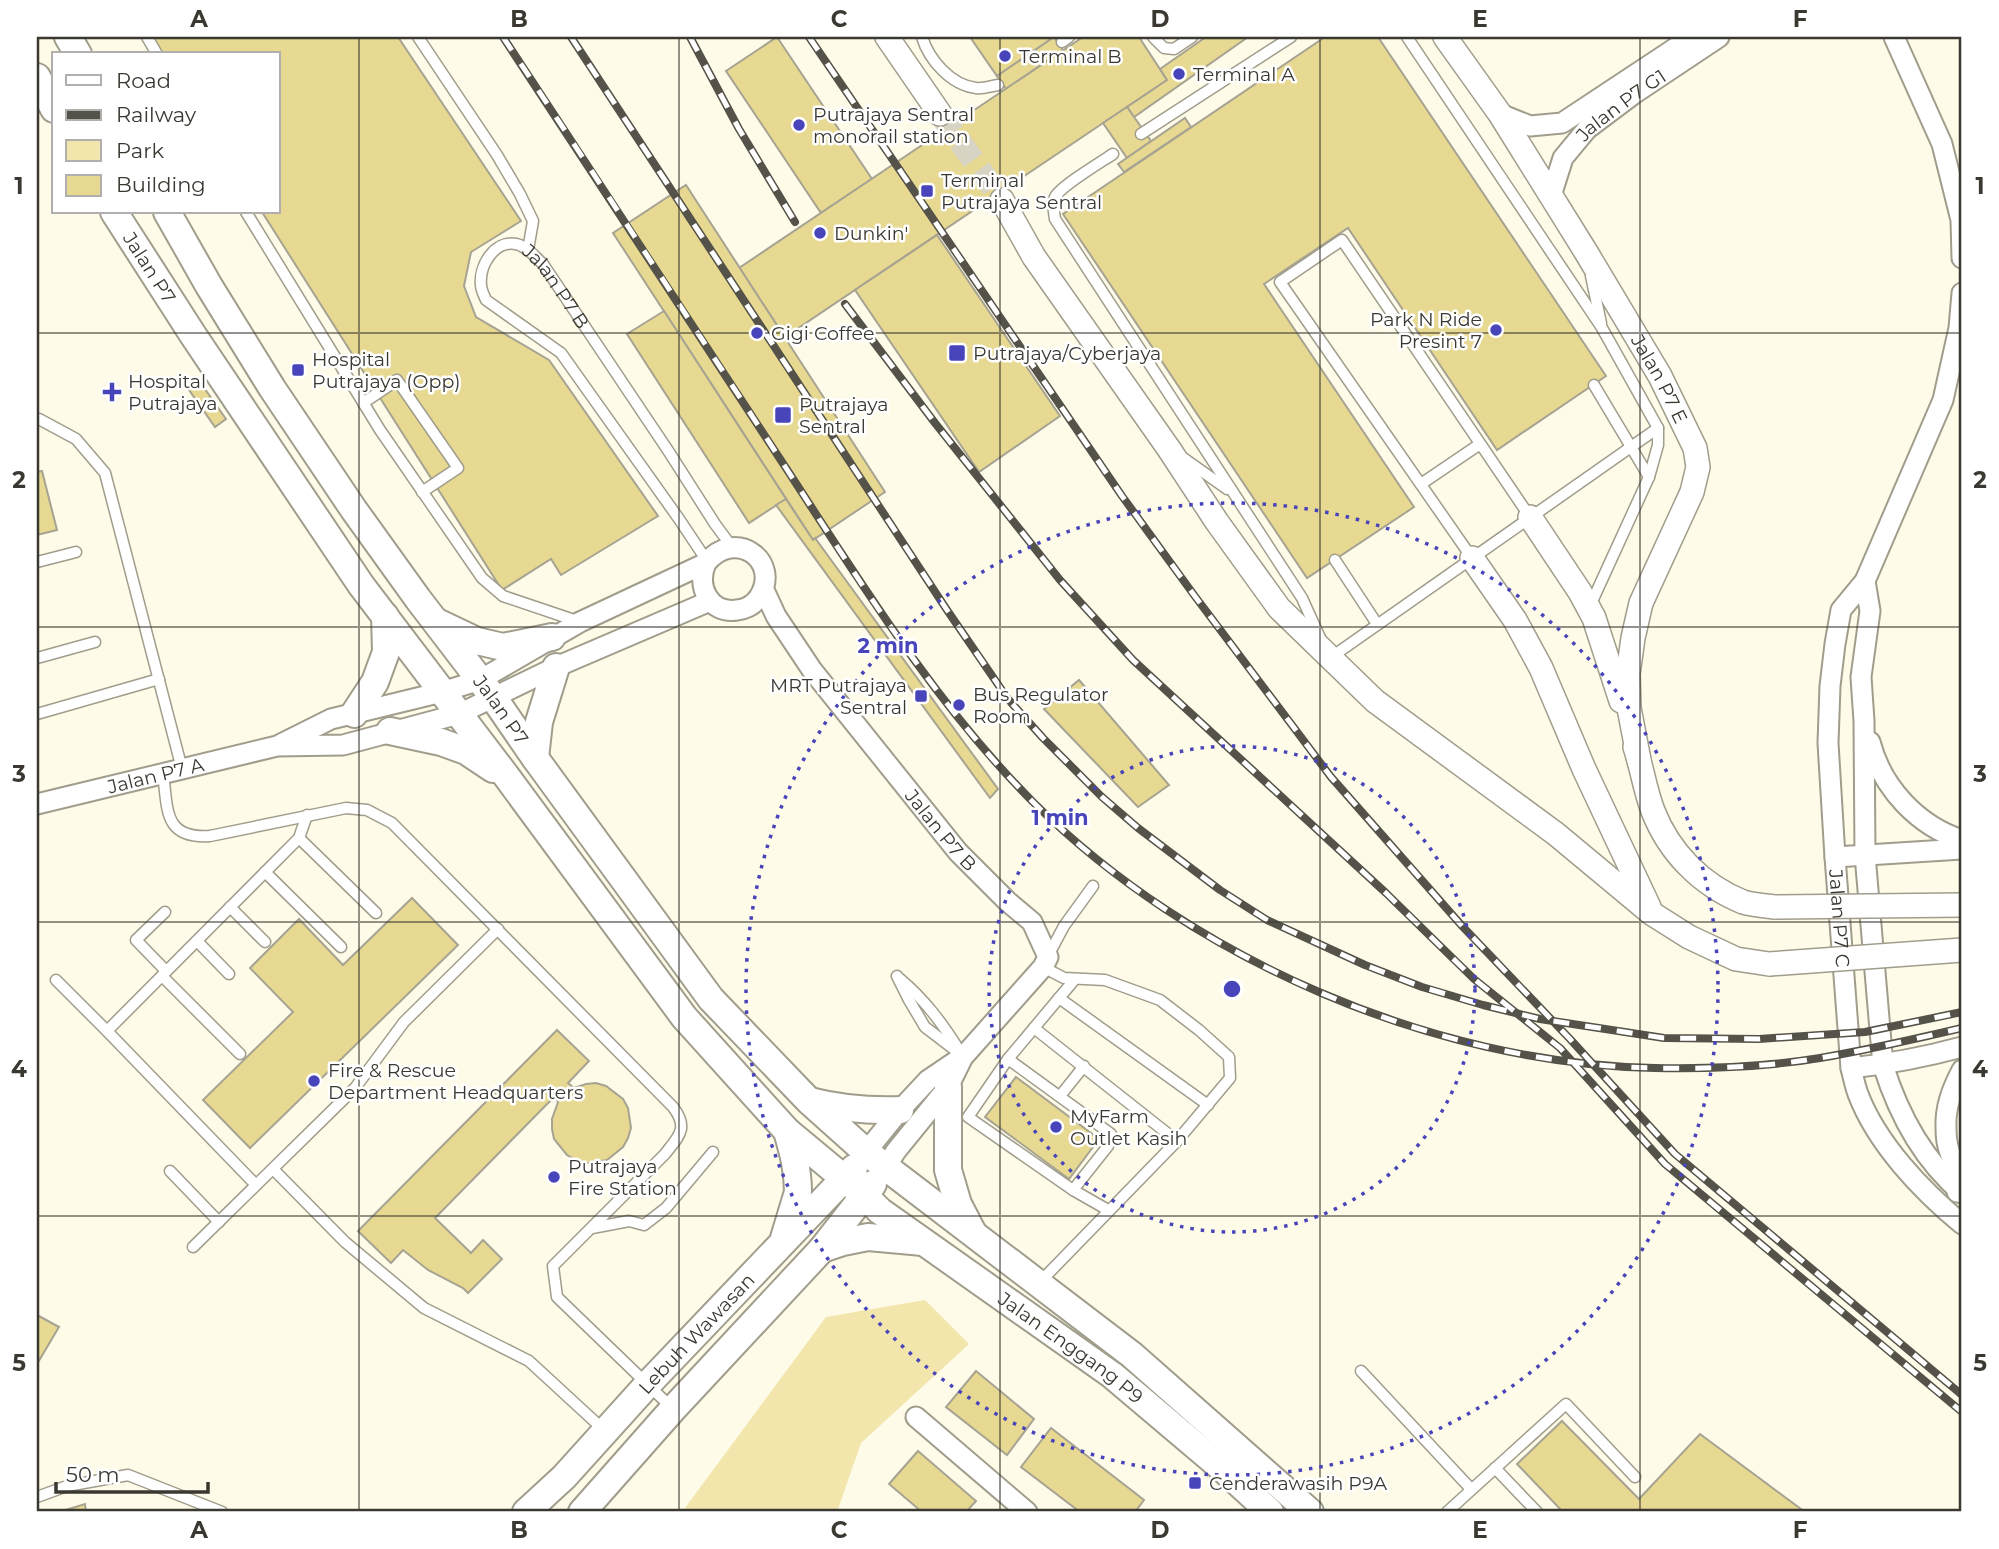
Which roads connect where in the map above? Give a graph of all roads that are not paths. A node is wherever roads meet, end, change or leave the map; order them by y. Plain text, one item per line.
1 (418, 37) edge
2 (887, 37) edge
3 (922, 37) edge
4 (1153, 37) edge
5 (1192, 37) edge
6 (1291, 37) edge
7 (1407, 37) edge
8 (1446, 37) edge
9 (1692, 37) edge
10 (1719, 37) edge
11 (1894, 37) edge
12 (37, 77) edge
13 (998, 85) dead end
14 (37, 92) edge
15 (52, 107) edge
16 (52, 109) edge
17 (940, 114) tunnel mouth
18 (1500, 114) junction
19 (1142, 134) dead end
20 (1113, 154) dead end
21 (1551, 196) junction
22 (1002, 200) tunnel mouth
23 (115, 214) edge
24 (168, 214) edge
25 (247, 214) edge
26 (528, 250) junction
27 (1586, 252) junction
28 (1962, 258) edge
29 (1962, 293) edge
30 (1602, 328) junction
31 (1594, 384) dead end
32 (363, 403) junction
33 (37, 420) edge
34 (1658, 428) junction
35 (1480, 444) junction
36 (1632, 446) junction
37 (1169, 449) junction
38 (1649, 477) junction
39 (1421, 484) junction
40 (422, 492) junction
41 (1234, 493) junction
42 (1530, 517) junction
43 (732, 547) junction
44 (76, 552) dead end
45 (1472, 558) junction
46 (1335, 560) dead end
47 (37, 562) edge
48 (706, 562) junction
49 (1865, 581) junction
50 (764, 590) junction
51 (709, 601) junction
52 (1589, 608) junction
53 (385, 615) junction
54 (432, 619) junction
55 (580, 622) junction
56 (1377, 624) junction
57 (552, 637) junction
58 (95, 642) dead end
59 (37, 658) edge
60 (1330, 658) junction
61 (556, 667) junction
62 (159, 679) junction
63 (486, 689) junction
64 (442, 692) junction
65 (37, 714) edge
66 (354, 714) junction
67 (459, 714) junction
68 (1864, 721) junction
69 (390, 731) junction
70 (277, 746) junction
71 (535, 758) junction
72 (1639, 760) junction
73 (182, 769) junction
74 (163, 774) junction
75 (506, 777) junction
76 (37, 804) edge
77 (307, 815) junction
78 (299, 838) junction
79 (1962, 840) edge
80 (1962, 849) edge
81 (1865, 855) junction
82 (1835, 857) junction
83 (265, 872) junction
84 (1093, 886) dead end
85 (1962, 905) edge
86 (230, 907) junction
87 (165, 912) dead end
88 (1651, 913) junction
89 (376, 914) dead end
90 (498, 929) junction
91 (197, 941) junction
92 (265, 942) dead end
93 (341, 947) dead end
94 (1962, 950) edge
95 (1045, 962) junction
96 (164, 974) junction
97 (229, 974) dead end
98 (1075, 979) junction
99 (57, 980) dead end
100 (1059, 999) junction
101 (1034, 1028) junction
102 (107, 1031) junction
103 (1962, 1047) edge
104 (240, 1054) dead end
105 (963, 1057) junction
106 (1008, 1059) junction
107 (1883, 1065) junction
108 (1084, 1066) junction
109 (1851, 1068) junction
110 (1962, 1070) edge
111 (948, 1087) junction
112 (1060, 1096) junction
113 (808, 1101) junction
114 (1208, 1105) junction
115 (900, 1110) junction
116 (787, 1131) junction
117 (1177, 1141) junction
118 (713, 1152) dead end
119 (875, 1160) junction
120 (273, 1169) junction
121 (170, 1171) dead end
122 (256, 1185) junction
123 (854, 1187) junction
124 (1073, 1190) junction
125 (1961, 1191) edge
126 (1941, 1206) junction
127 (1108, 1210) junction
128 (219, 1222) junction
129 (1962, 1224) edge
130 (591, 1228) junction
131 (974, 1235) junction
132 (783, 1242) junction
133 (925, 1242) junction
134 (193, 1247) dead end
135 (822, 1249) junction
136 (1038, 1284) junction
137 (1361, 1371) dead end
138 (648, 1384) junction
139 (673, 1409) junction
140 (916, 1418) dead end
141 (605, 1431) junction
142 (1495, 1468) junction
143 (1635, 1477) dead end
144 (1471, 1489) junction
145 (37, 1497) edge
146 (585, 1510) edge
147 (222, 1512) edge
148 (526, 1512) edge
149 (1027, 1512) edge
150 (1270, 1512) edge
151 (1310, 1512) edge
152 (1447, 1512) edge
153 (1537, 1512) edge

1 - 26 lane
2 - 17 street
3 - 13 lane
4 - 5 lane
6 - 19 lane
7 - 30 lane
8 - 18 street, Jalan P7 E
9 - 18 street, Jalan P7 G1
10 - 21 street, Jalan P7 G1
11 - 28 street
12 - 15 main road
14 - 16 main road
18 - 21 street, Jalan P7 E
20 - 41 lane
21 - 27 street, Jalan P7 E
22 - 37 street
23 - 53 main road, Jalan P7
24 - 54 main road, Jalan P7
25 - 32 lane
26 - 43 lane, Jalan P7 B
26 - 48 lane, Jalan P7 B
27 - 30 lane
27 - 72 street, Jalan P7 E
29 - 49 street, Jalan P7 C
30 - 34 lane
31 - 36 lane
32 - 40 lane
32 - 40 lane
33 - 62 lane
34 - 36 lane
34 - 38 lane
35 - 39 lane
35 - 39 lane
35 - 42 lane
36 - 38 lane
36 - 42 lane
37 - 41 lane
37 - 60 street
38 - 52 lane
39 - 45 lane
40 - 55 lane
41 - 60 lane
42 - 45 lane
42 - 52 street
43 - 48 street
43 - 50 street, Jalan P7 B
44 - 47 lane
45 - 56 lane
45 - 88 street
46 - 56 lane
48 - 51 street
48 - 55 street
49 - 68 street, Jalan P7 C
49 - 82 street, Jalan P7 C
50 - 51 street
50 - 95 street, Jalan P7 B
51 - 61 street
52 - 72 street
53 - 64 main road, Jalan P7
53 - 66 main road
54 - 57 main road
54 - 63 main road, Jalan P7
55 - 57 street
56 - 60 lane
57 - 63 street
58 - 59 lane
60 - 88 street
61 - 63 street
61 - 71 main road
62 - 65 lane
62 - 73 lane
63 - 64 street, Jalan P7 A
63 - 67 street, Jalan P7 A
63 - 71 main road, Jalan P7
64 - 66 street, Jalan P7 A
64 - 67 main road, Jalan P7
66 - 70 street, Jalan P7 A
67 - 69 street, Jalan P7 A
67 - 75 main road, Jalan P7
68 - 79 street
68 - 81 street, Jalan P7 C
69 - 70 street, Jalan P7 A
69 - 75 main road
70 - 73 street, Jalan P7 A
71 - 113 main road, Jalan P7
72 - 85 street, bridge
73 - 74 street, Jalan P7 A
74 - 76 street, Jalan P7 A
74 - 77 lane
75 - 116 main road, Jalan P7
77 - 78 lane
77 - 90 lane
78 - 83 lane
78 - 89 lane
80 - 81 street
81 - 82 street
81 - 107 street, Jalan P7 C
82 - 109 street, Jalan P7 C
83 - 86 lane
83 - 93 lane
84 - 95 lane
86 - 91 lane
86 - 92 lane
87 - 96 lane
88 - 94 street, bridge
90 - 120 lane
90 - 130 lane
91 - 96 lane
91 - 97 lane
95 - 98 lane
95 - 105 street
96 - 102 lane
96 - 104 lane
98 - 100 lane
98 - 114 lane
99 - 102 lane
100 - 101 lane
100 - 114 lane
101 - 106 lane
101 - 108 lane
102 - 122 lane
103 - 107 street
105 - 105 lane
105 - 111 street
105 - 115 street
106 - 112 lane
106 - 124 lane
107 - 109 street
107 - 125 street, Jalan P7 C
108 - 112 lane
108 - 117 lane
109 - 126 street, Jalan P7 C
110 - 125 street
111 - 119 street
111 - 131 main road
112 - 124 lane
113 - 115 main road
113 - 119 main road, Jalan P7
114 - 117 lane
115 - 119 street
116 - 123 main road, Jalan P7
116 - 132 main road
117 - 127 lane
118 - 130 lane
119 - 123 main road, Lebuh Wawasan
119 - 131 main road, Jalan P7
120 - 122 lane
120 - 141 lane
121 - 128 lane
122 - 128 lane
123 - 132 main road, Lebuh Wawasan
123 - 133 main road, Jalan Enggang P9
123 - 135 main road, Lebuh Wawasan
124 - 127 lane
125 - 126 street
126 - 129 street, Jalan P7 C
127 - 136 lane
128 - 134 lane
130 - 138 lane
131 - 136 main road, Jalan Enggang P9
132 - 138 main road, Lebuh Wawasan
133 - 135 main road
133 - 150 main road, Jalan Enggang P9
135 - 139 main road, Lebuh Wawasan
136 - 151 main road, Jalan Enggang P9
137 - 144 lane
138 - 139 lane
138 - 141 main road, Lebuh Wawasan
139 - 146 main road, Lebuh Wawasan
140 - 149 street
141 - 148 main road, Lebuh Wawasan
142 - 143 lane
142 - 144 lane
142 - 153 lane
144 - 152 lane
145 - 147 lane

